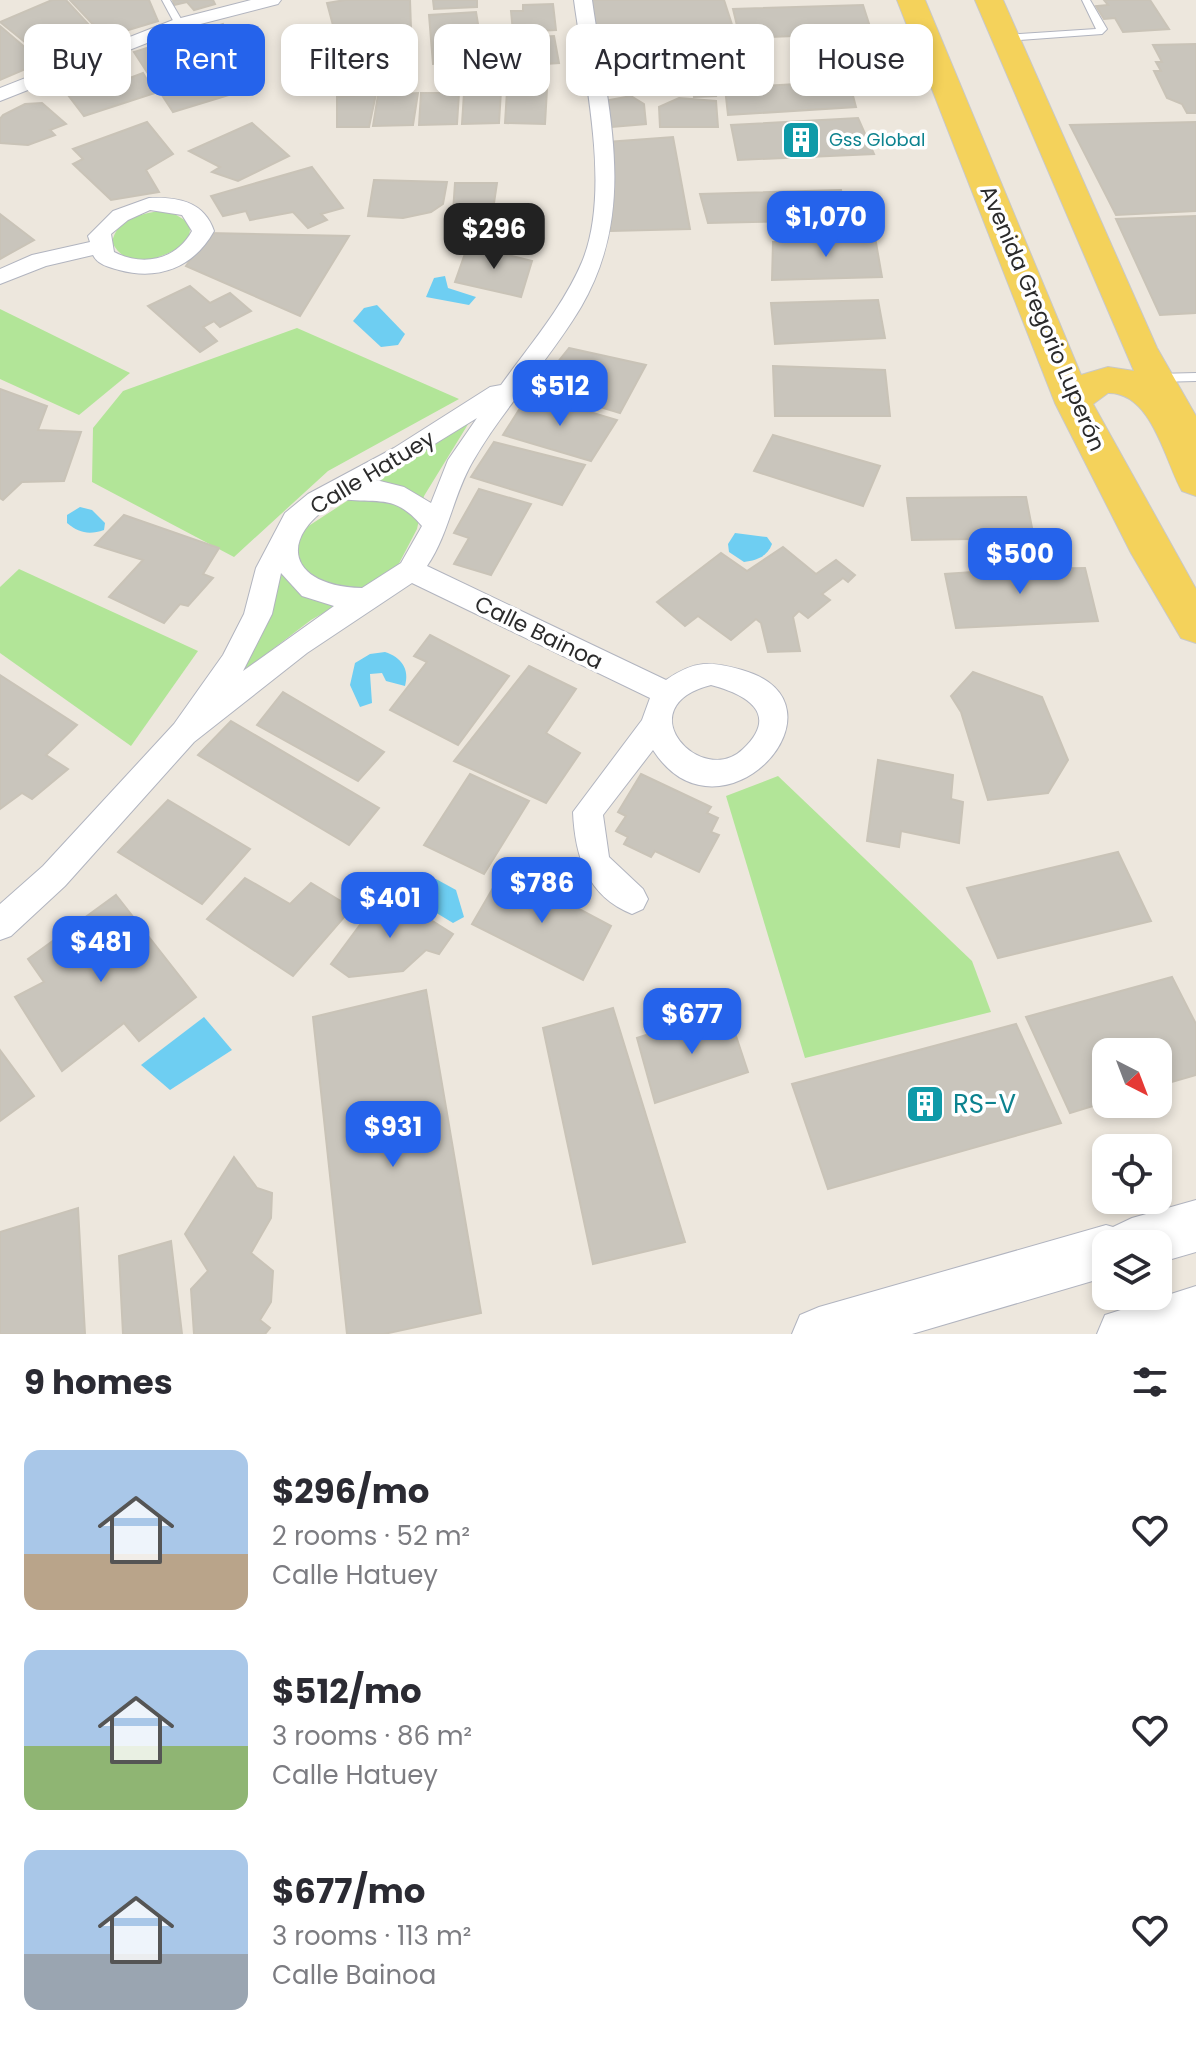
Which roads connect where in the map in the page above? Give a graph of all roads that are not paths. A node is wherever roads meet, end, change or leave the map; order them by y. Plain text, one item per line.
1 (166, 0) edge
2 (272, 0) edge
3 (583, 0) edge
4 (911, 0) edge
5 (989, 0) edge
6 (1086, 0) edge
7 (179, 24) joint
8 (147, 37) edge
9 (1006, 38) junction
10 (0, 95) edge
11 (99, 247) junction
12 (0, 277) edge
13 (1026, 283) junction
14 (1148, 363) junction
15 (527, 365) junction
16 (1196, 377) edge
17 (1074, 403) junction
18 (1196, 450) edge
19 (1196, 481) edge
20 (317, 501) junction
21 (435, 523) junction
22 (283, 540) junction
23 (410, 570) junction
24 (370, 599) junction
25 (1196, 626) edge
26 (669, 694) junction
27 (656, 724) junction
28 (184, 733) junction
29 (632, 899) dead end
30 (0, 925) edge
31 (1196, 1226) edge
32 (1172, 1233) edge
33 (1092, 1255) edge
34 (1196, 1313) edge
35 (819, 1334) edge
36 (1124, 1334) edge

1 - 7 lane
2 - 7 street
3 - 15 street, Calle Hatuey
4 - 13 main road, Avenida Gregorio Luperón
5 - 9 main road
6 - 9 lane
8 - 10 street
9 - 14 main road
11 - 11 street
11 - 12 street
13 - 14 main road
13 - 17 main road, Avenida Gregorio Luperón
14 - 16 lane
14 - 18 main road
15 - 20 street, Calle Hatuey
15 - 21 street, Calle Hatuey
17 - 19 main road
17 - 25 main road, Avenida Gregorio Luperón
20 - 21 street
20 - 22 street, Calle Hatuey
21 - 23 street, Calle Hatuey
22 - 24 street
22 - 28 street, Calle Hatuey
23 - 24 street, Calle Hatuey
23 - 26 street, Calle Bainoa
24 - 28 street, Calle Hatuey
26 - 27 street
26 - 27 street
27 - 29 street
28 - 30 street, Calle Hatuey
31 - 32 main road
33 - 35 main road
34 - 36 main road

